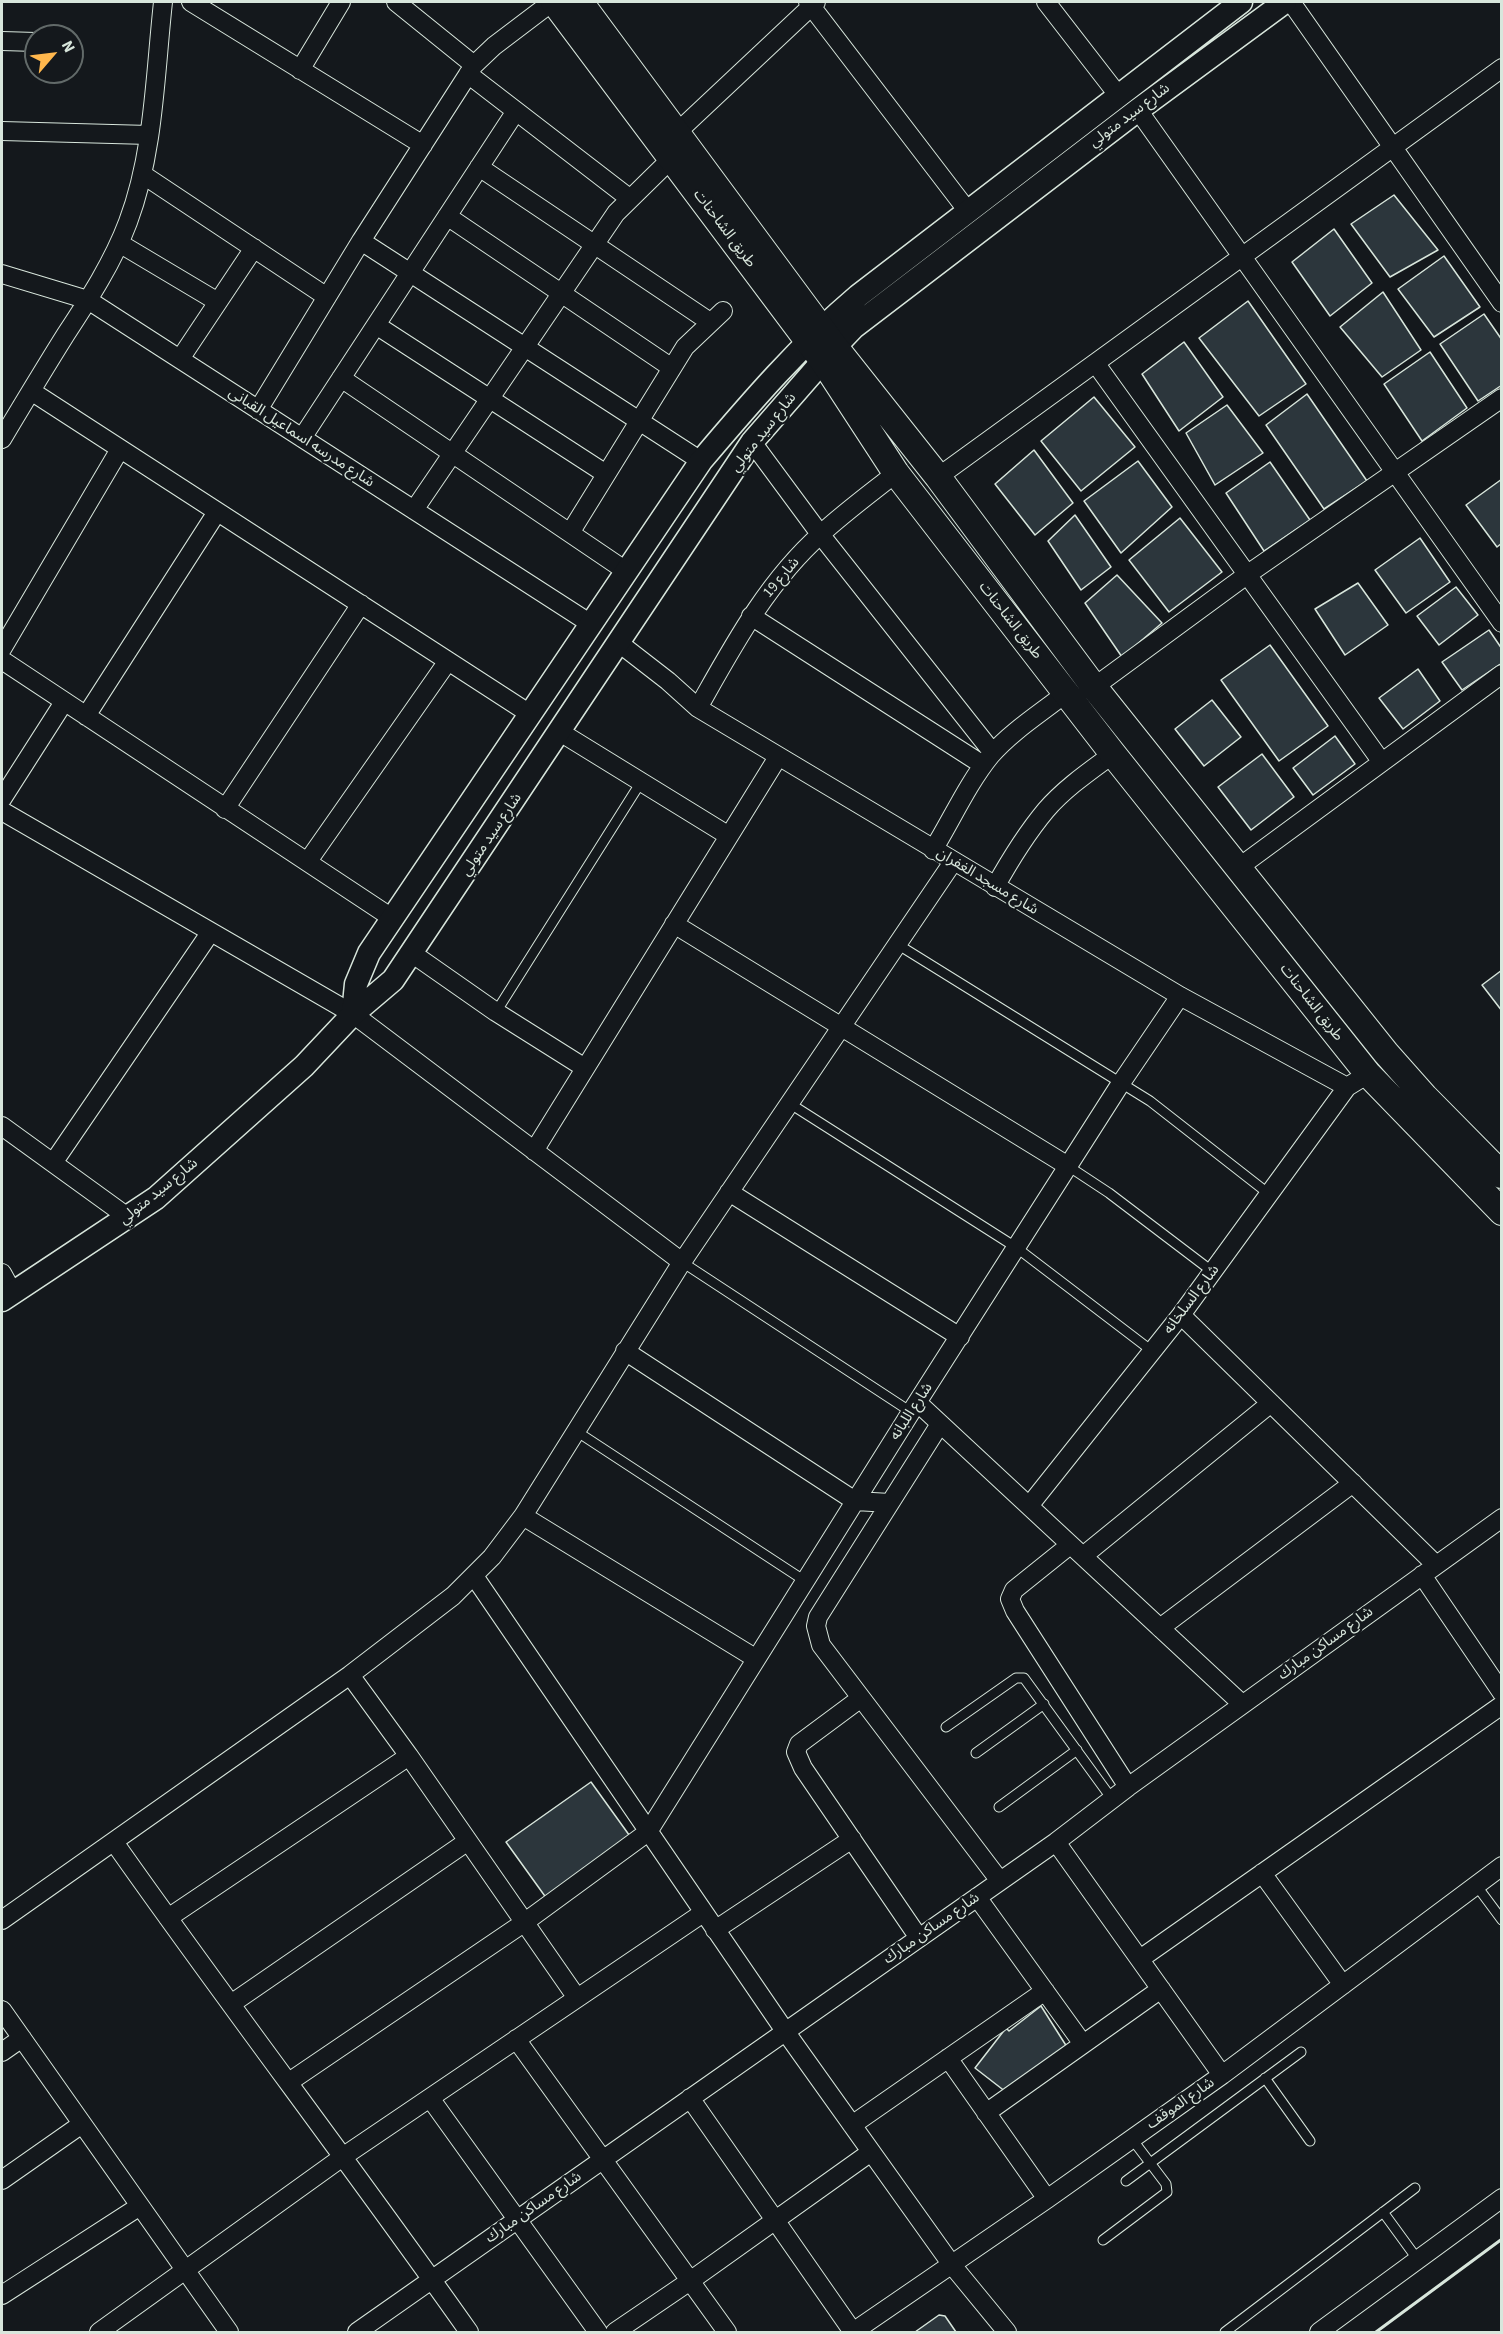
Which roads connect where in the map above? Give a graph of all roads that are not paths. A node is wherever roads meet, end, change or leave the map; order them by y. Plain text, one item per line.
1 (163, 2) edge
2 (190, 2) edge
3 (341, 2) edge
4 (396, 2) edge
5 (553, 2) edge
6 (580, 2) edge
7 (1046, 2) edge
8 (1241, 2) edge
9 (1284, 2) edge
10 (1291, 2) edge
11 (812, 3) edge
12 (2, 41) edge
13 (24, 42) edge
14 (1502, 68) edge
15 (300, 70) junction
16 (471, 70) junction
17 (1118, 95) junction
18 (1138, 110) junction
19 (516, 111) junction
20 (2, 131) edge
21 (149, 135) junction
22 (423, 145) junction
23 (670, 146) junction
24 (1393, 149) junction
25 (479, 167) junction
26 (142, 174) junction
27 (629, 198) junction
28 (967, 210) junction
29 (447, 216) junction
30 (361, 241) junction
31 (119, 243) junction
32 (594, 244) junction
33 (254, 248) junction
34 (1242, 258) junction
35 (410, 273) junction
36 (2, 274) edge
37 (561, 292) junction
38 (327, 297) junction
39 (88, 300) junction
40 (218, 302) junction
41 (1502, 303) edge
42 (376, 325) junction
43 (822, 344) junction
44 (525, 346) junction
45 (180, 359) junction
46 (1096, 364) junction
47 (672, 368) junction
48 (341, 378) junction
49 (31, 391) junction
50 (1502, 398) edge
51 (490, 399) junction
52 (258, 410) junction
53 (638, 422) junction
54 (302, 438) junction
55 (2, 439) edge
56 (752, 442) junction
57 (120, 449) junction
58 (452, 454) junction
59 (701, 461) junction
60 (896, 473) junction
61 (1394, 473) junction
62 (606, 474) junction
63 (938, 477) junction
64 (414, 510) junction
65 (217, 512) junction
66 (570, 533) junction
67 (820, 534) junction
68 (626, 571) junction
69 (1248, 574) junction
70 (361, 604) junction
71 (751, 616) junction
72 (1502, 623) edge
73 (591, 624) junction
74 (619, 643) junction
75 (2, 649) edge
76 (2, 660) edge
77 (448, 661) junction
78 (1502, 674) edge
79 (1094, 687) junction
80 (1066, 693) junction
81 (64, 702) junction
82 (698, 708) junction
83 (530, 714) junction
84 (86, 716) junction
85 (560, 732) junction
86 (1113, 754) junction
87 (778, 756) junction
88 (988, 759) junction
89 (1381, 761) junction
90 (641, 782) junction
91 (2, 799) edge
92 (225, 809) junction
93 (2, 811) edge
94 (729, 836) junction
95 (933, 850) junction
96 (308, 861) junction
97 (953, 862) junction
98 (1238, 867) junction
99 (995, 887) junction
100 (392, 918) junction
101 (674, 924) junction
102 (210, 933) junction
103 (897, 944) junction
104 (413, 954) junction
105 (1180, 996) junction
106 (496, 1012) junction
107 (353, 1014) junction
108 (840, 1028) junction
109 (585, 1068) junction
110 (1357, 1081) junction
111 (1121, 1083) junction
112 (789, 1103) junction
113 (2, 1126) edge
114 (534, 1150) junction
115 (53, 1163) junction
116 (1068, 1167) junction
117 (1502, 1175) edge
118 (729, 1192) junction
119 (1269, 1194) junction
120 (1502, 1212) edge
121 (129, 1218) junction
122 (1017, 1248) junction
123 (682, 1262) junction
124 (1213, 1272) junction
125 (2, 1273) edge
126 (7, 1297) edge
127 (1181, 1315) junction
128 (960, 1337) junction
129 (626, 1351) junction
130 (1152, 1351) junction
131 (1271, 1403) junction
132 (914, 1408) junction
133 (940, 1424) junction
134 (576, 1431) junction
135 (1353, 1483) junction
136 (855, 1501) junction
137 (890, 1503) junction
138 (1029, 1506) junction
139 (523, 1516) junction
140 (1502, 1518) edge
141 (1076, 1550) junction
142 (1429, 1570) junction
143 (474, 1576) junction
144 (805, 1581) junction
145 (1160, 1628) junction
146 (755, 1658) junction
147 (350, 1675) junction
148 (1502, 1693) edge
149 (861, 1698) junction
150 (1044, 1704) junction
151 (1242, 1704) junction
152 (1502, 1706) edge
153 (946, 1727) dead end
154 (1077, 1750) junction
155 (976, 1753) dead end
156 (409, 1756) junction
157 (1128, 1787) junction
158 (1112, 1799) junction
159 (999, 1807) dead end
160 (648, 1832) junction
161 (852, 1839) junction
162 (468, 1841) junction
163 (114, 1842) junction
164 (1056, 1842) junction
165 (1502, 1866) edge
166 (1262, 1873) junction
167 (1000, 1881) junction
168 (1476, 1885) junction
169 (977, 1897) junction
170 (703, 1913) junction
171 (168, 1918) junction
172 (2, 1920) edge
173 (1502, 1920) edge
174 (525, 1922) junction
175 (715, 1930) junction
176 (919, 1938) junction
177 (1140, 1959) junction
178 (1342, 1985) junction
179 (1161, 1989) junction
180 (1045, 1991) junction
181 (577, 1998) junction
182 (231, 2004) junction
183 (2, 2010) edge
184 (785, 2031) junction
185 (22, 2038) junction
186 (516, 2039) junction
187 (1083, 2044) junction
188 (2, 2052) edge
189 (1301, 2052) dead end
190 (948, 2058) junction
191 (1222, 2074) junction
192 (1265, 2079) junction
193 (289, 2082) junction
194 (430, 2098) junction
195 (690, 2098) junction
196 (986, 2113) junction
197 (82, 2124) junction
198 (852, 2125) junction
199 (1132, 2139) junction
200 (1310, 2141) dead end
201 (871, 2152) junction
202 (344, 2156) junction
203 (603, 2160) junction
204 (1150, 2163) junction
205 (2, 2180) edge
206 (1126, 2181) dead end
207 (1415, 2188) dead end
208 (1502, 2198) edge
209 (1047, 2199) junction
210 (140, 2206) junction
211 (1383, 2212) junction
212 (518, 2220) junction
213 (776, 2220) junction
214 (1103, 2240) dead end
215 (1418, 2260) junction
216 (952, 2265) junction
217 (185, 2270) junction
218 (432, 2279) junction
219 (690, 2282) junction
220 (2, 2295) edge
221 (105, 2331) edge
222 (229, 2332) edge
223 (357, 2332) edge
224 (469, 2332) edge
225 (598, 2332) edge
226 (615, 2332) edge
227 (727, 2332) edge
228 (853, 2332) edge
229 (1007, 2332) edge
230 (1225, 2332) edge
231 (1319, 2332) edge

1 - 21 street
2 - 15 street
3 - 15 street
4 - 16 street
5 - 16 street
5 - 23 main road, طريق الشاحنات
6 - 23 main road, طريق الشاحنات
7 - 17 street
8 - 17 street, شارع سيد متولي
9 - 18 street, شارع سيد متولي
10 - 24 street
11 - 23 street
11 - 28 street
12 - 13 street
14 - 24 street
15 - 22 street
16 - 19 street
16 - 22 street
17 - 28 street, شارع سيد متولي
18 - 34 street
18 - 43 street, شارع سيد متولي
19 - 25 street
19 - 27 street
20 - 21 street
21 - 26 street
22 - 30 street
23 - 27 street
23 - 43 main road, طريق الشاحنات
24 - 34 street
24 - 41 street
25 - 29 street
25 - 32 street
26 - 31 street
26 - 33 street
27 - 32 street
28 - 43 street, شارع سيد متولي
29 - 35 street
29 - 37 street
30 - 35 street
30 - 38 street
31 - 39 street
31 - 40 street
32 - 37 street
32 - 47 street
33 - 38 street
33 - 40 street
34 - 46 street
34 - 61 street
35 - 42 street
35 - 44 street
36 - 39 street, شارع مدرسه اسماعيل القبانى
37 - 44 street
37 - 47 street
38 - 52 street
39 - 45 street, شارع مدرسه اسماعيل القبانى
39 - 49 street
40 - 45 street
42 - 48 street
42 - 51 street
43 - 56 street, شارع سيد متولي
43 - 59 street, شارع سيد متولي
43 - 60 main road, طريق الشاحنات
43 - 63 main road, طريق الشاحنات
44 - 51 street
44 - 53 street
45 - 52 street, شارع مدرسه اسماعيل القبانى
46 - 63 street
46 - 69 street
47 - 53 street
48 - 54 street
48 - 58 street
49 - 55 street
49 - 57 street
50 - 61 street
51 - 58 street
51 - 62 street
52 - 54 street, شارع مدرسه اسماعيل القبانى
53 - 59 street
53 - 62 street
54 - 64 street, شارع مدرسه اسماعيل القبانى
56 - 67 street
56 - 74 street, شارع سيد متولي
57 - 65 street
57 - 75 street
58 - 64 street
58 - 66 street
59 - 68 street, شارع سيد متولي
60 - 67 street, شارع 19
60 - 80 main road, طريق الشاحنات
61 - 69 street
61 - 72 street
62 - 66 street
63 - 79 main road, طريق الشاحنات
64 - 73 street, شارع مدرسه اسماعيل القبانى
65 - 70 street
65 - 84 street
66 - 68 street
67 - 71 street, شارع 19
67 - 88 street
68 - 73 street, شارع سيد متولي
69 - 79 street
69 - 89 street
70 - 77 street
70 - 92 street
71 - 82 street, شارع 19
71 - 88 street
73 - 83 street, شارع سيد متولي
74 - 82 street, شارع مسجد الغفران
74 - 85 street, شارع سيد متولي
76 - 81 street
77 - 83 street
77 - 96 street
78 - 89 street
79 - 98 main road, طريق الشاحنات
80 - 86 main road, طريق الشاحنات
80 - 88 street
81 - 84 street
81 - 91 street
82 - 87 street, شارع مسجد الغفران
83 - 100 street, شارع سيد متولي
84 - 92 street
85 - 90 street
85 - 104 street, شارع سيد متولي
86 - 99 street
86 - 110 main road, طريق الشاحنات
87 - 94 street
87 - 95 street, شارع مسجد الغفران
88 - 95 street
89 - 98 street
90 - 94 street
90 - 106 lane
92 - 96 street
93 - 102 street
94 - 101 street
95 - 97 street, شارع مسجد الغفران
96 - 100 street
97 - 99 street, شارع مسجد الغفران
97 - 103 street
98 - 117 main road, طريق الشاحنات
99 - 105 street, شارع مسجد الغفران
100 - 107 street, شارع سيد متولي
101 - 108 street
101 - 109 street
102 - 107 street
102 - 115 street
103 - 108 street
103 - 111 lane
104 - 106 street
104 - 107 street, شارع سيد متولي
105 - 110 street, شارع مسجد الغفران
105 - 111 street, شارع اللبانه
106 - 109 street
107 - 114 street
107 - 121 street, شارع سيد متولي
108 - 112 street
108 - 116 street
109 - 114 street
110 - 119 street, شارع السلخانه
110 - 120 main road, طريق الشاحنات
111 - 116 street, شارع اللبانه
111 - 119 lane
112 - 118 street
112 - 122 lane
113 - 115 street
114 - 123 street
115 - 121 street
116 - 122 street, شارع اللبانه
116 - 124 lane
118 - 123 street
118 - 128 street
119 - 124 street, شارع السلخانه
121 - 126 street, شارع سيد متولي
122 - 128 street, شارع اللبانه
122 - 130 lane
123 - 129 street
123 - 132 lane
124 - 127 street, شارع السلخانه
125 - 126 street
127 - 130 street, شارع السلخانه
127 - 131 street
128 - 132 street, شارع اللبانه
129 - 134 street
129 - 136 street
130 - 138 street, شارع السلخانه
131 - 135 street
131 - 141 street
132 - 133 street
132 - 136 street, شارع اللبانه
133 - 137 street
133 - 138 street
134 - 139 street
134 - 144 lane
135 - 142 street
135 - 145 street
136 - 137 street
136 - 144 street, شارع اللبانه
137 - 149 street
138 - 141 street
139 - 143 street
139 - 146 street
140 - 142 street, شارع مساكن مبارك
141 - 145 street
141 - 157 street
142 - 148 street
142 - 151 street, شارع مساكن مبارك
143 - 147 street
143 - 160 street
144 - 146 street, شارع اللبانه
145 - 151 street
146 - 160 street, شارع اللبانه
147 - 156 street
147 - 163 street
149 - 161 street
149 - 167 street
150 - 153 lane
150 - 154 lane
150 - 155 lane
151 - 157 street, شارع مساكن مبارك
152 - 166 street
154 - 158 lane
154 - 159 lane
156 - 162 street
156 - 171 street
157 - 158 street, شارع مساكن مبارك
158 - 164 street, شارع مساكن مبارك
160 - 170 street
160 - 174 street
161 - 175 street
161 - 176 street
162 - 174 street
162 - 182 street
163 - 171 street
163 - 172 street
164 - 167 street, شارع مساكن مبارك
164 - 177 street
165 - 168 street, شارع الموقف
166 - 177 street
166 - 178 street
167 - 169 street, شارع مساكن مبارك
168 - 173 lane
168 - 178 street, شارع الموقف
169 - 176 street, شارع مساكن مبارك
169 - 180 street
170 - 175 street
170 - 181 street
171 - 182 street
174 - 181 street
174 - 193 street
175 - 184 street
176 - 184 street, شارع مساكن مبارك
177 - 179 street
178 - 191 street, شارع الموقف
179 - 187 street
179 - 191 street
180 - 187 street
180 - 190 street
181 - 186 street
182 - 193 street
183 - 185 street
184 - 195 street, شارع مساكن مبارك
184 - 198 street
185 - 188 street
185 - 197 street
186 - 194 street
186 - 203 street
187 - 196 street
189 - 192 lane
190 - 196 street
190 - 198 street
191 - 199 street, شارع الموقف
192 - 200 lane
192 - 204 lane
193 - 202 street
194 - 202 street
194 - 212 street
195 - 203 street, شارع مساكن مبارك
195 - 213 street
196 - 209 street
197 - 205 street
197 - 210 street
198 - 201 street
199 - 204 lane
199 - 209 street, شارع الموقف
201 - 213 street
201 - 216 street
202 - 217 street
202 - 218 street
203 - 212 street, شارع مساكن مبارك
203 - 219 street
204 - 206 lane
204 - 214 lane
207 - 211 lane
208 - 215 street
209 - 216 street, شارع الموقف
210 - 217 street
210 - 220 street
211 - 215 lane
211 - 230 lane
212 - 218 street, شارع مساكن مبارك
212 - 225 street
213 - 219 street
213 - 228 street
215 - 231 street
216 - 228 street, شارع الموقف
216 - 229 street
217 - 221 street
217 - 222 street
218 - 223 street, شارع مساكن مبارك
218 - 224 street
219 - 226 street
219 - 227 street

